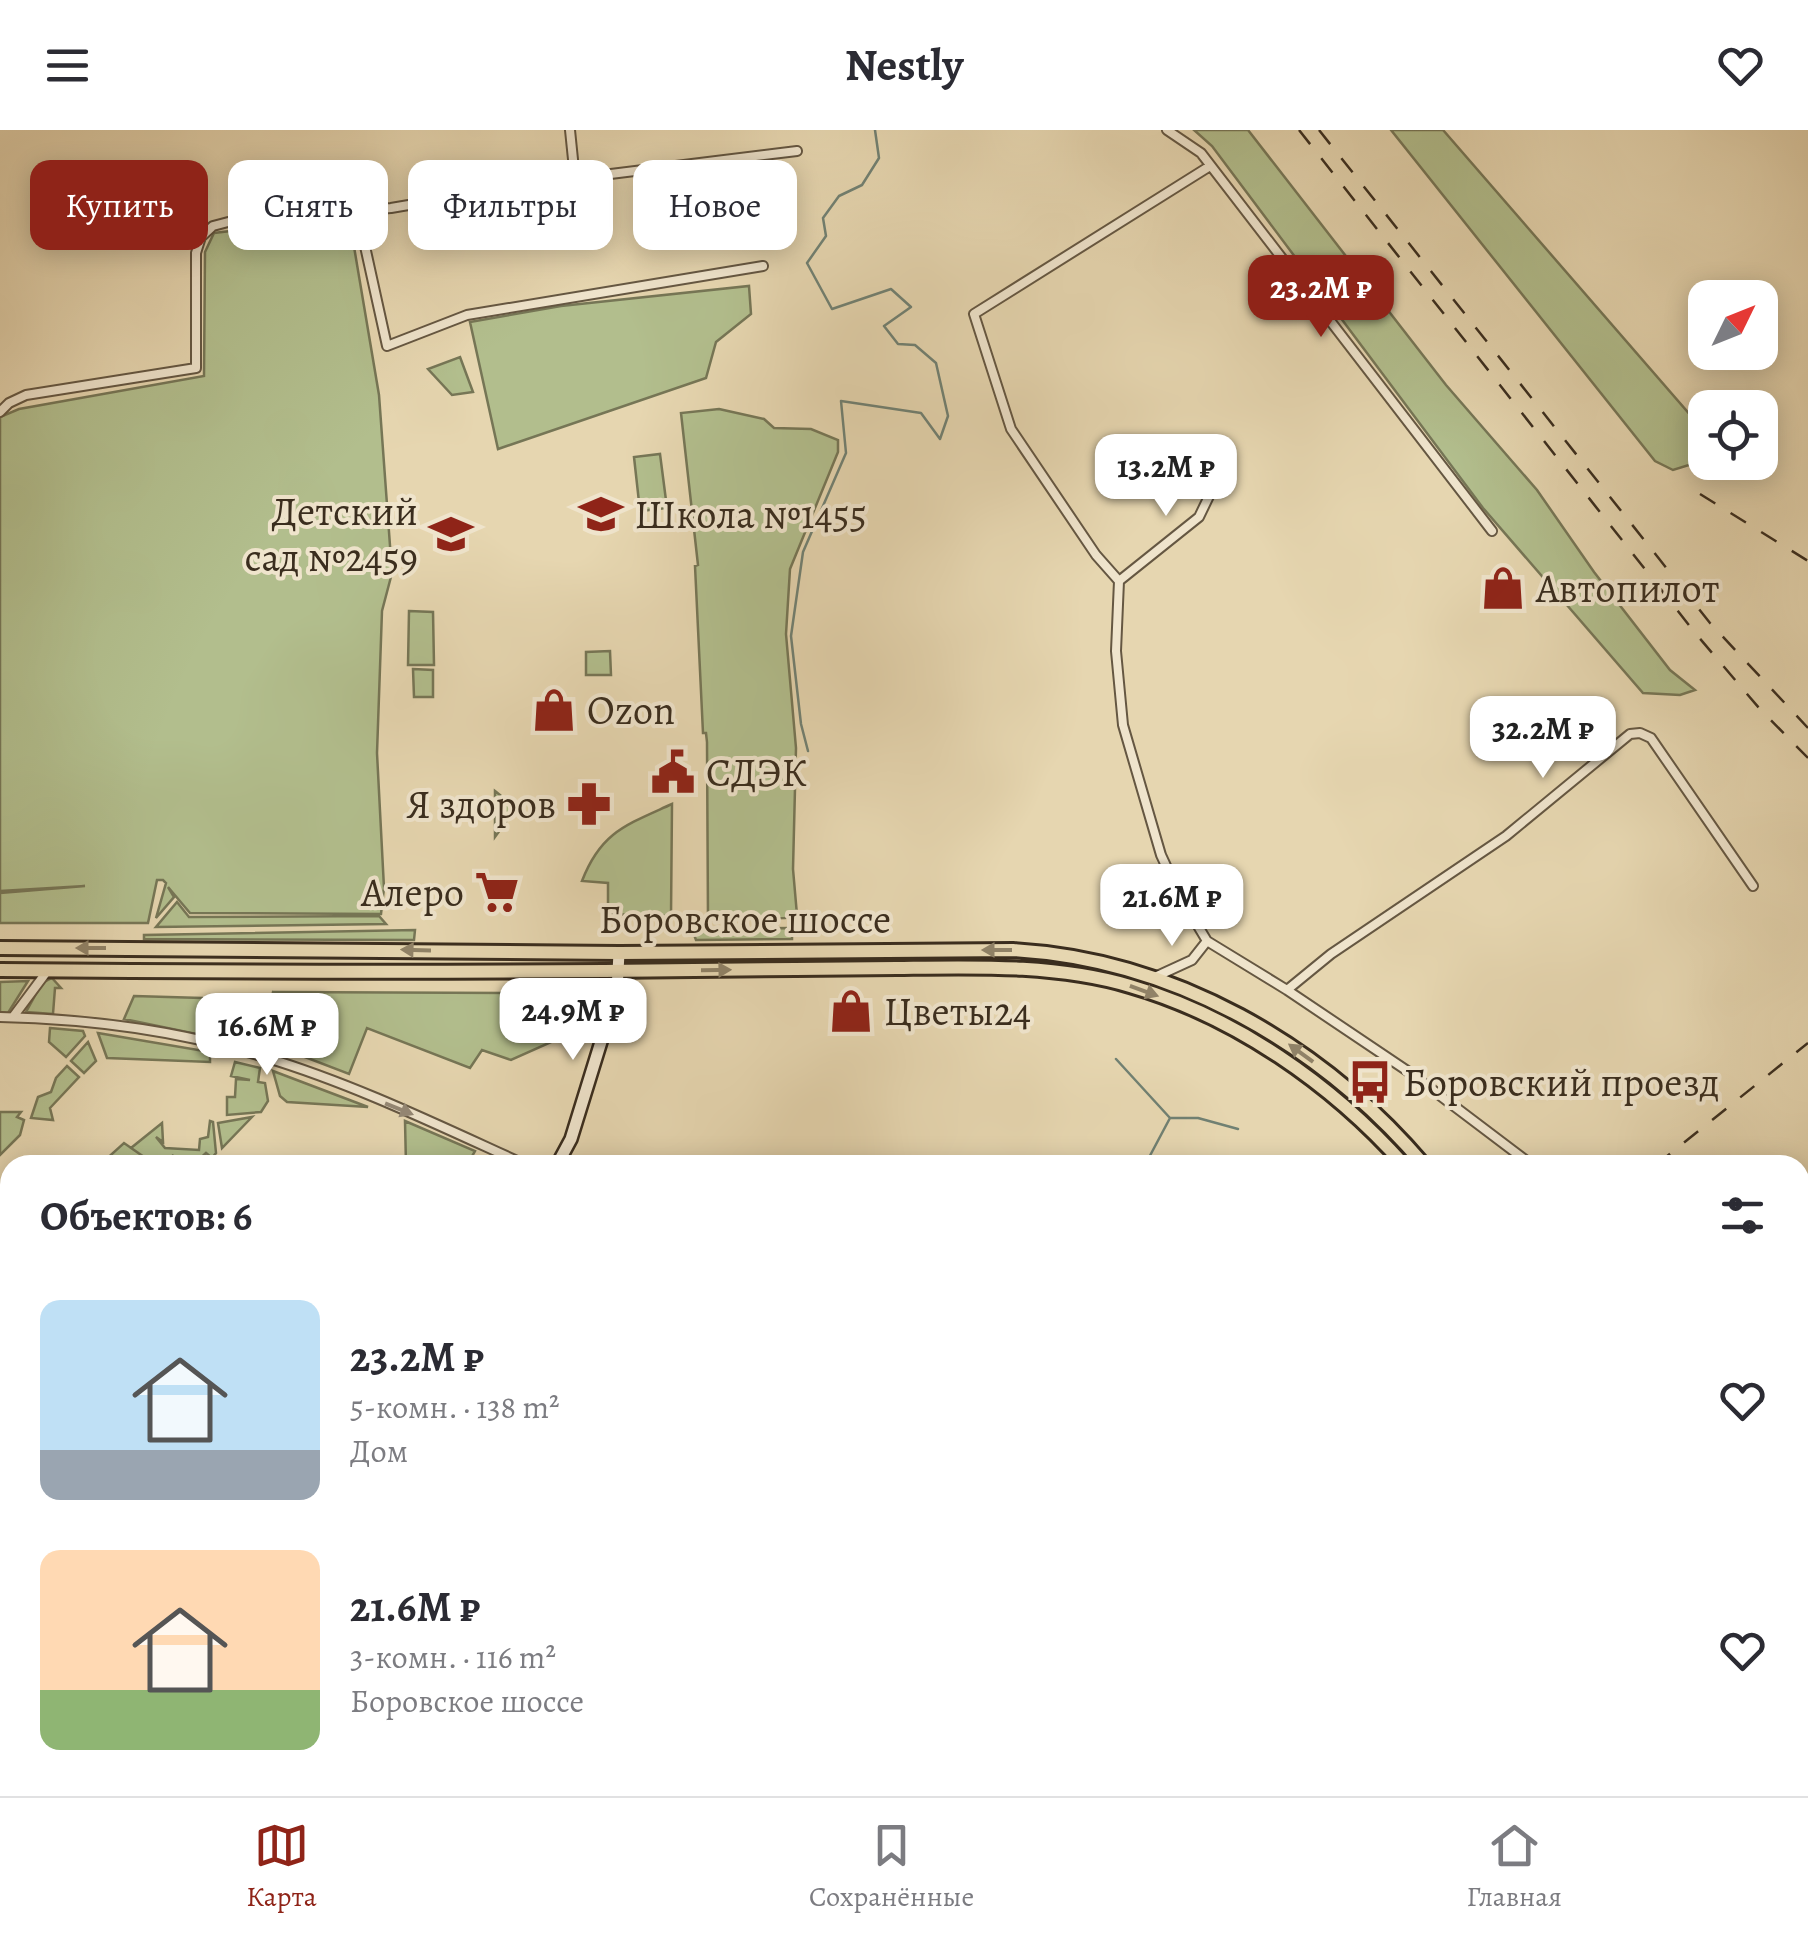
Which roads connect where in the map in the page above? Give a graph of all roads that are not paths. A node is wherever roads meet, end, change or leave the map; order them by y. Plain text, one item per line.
1 (570, 130) edge
2 (1167, 130) edge
3 (797, 151) dead end
4 (572, 160) edge
5 (1210, 166) junction
6 (613, 174) edge
7 (228, 221) edge
8 (366, 250) edge
9 (764, 266) dead end
10 (0, 412) edge
11 (1224, 465) dead end
12 (1492, 531) dead end
13 (1119, 582) junction
14 (1753, 886) dead end
15 (1207, 941) junction
16 (0, 948) edge
17 (619, 953) junction
18 (0, 970) edge
19 (48, 970) junction
20 (618, 971) junction
21 (1153, 978) junction
22 (1287, 990) junction
23 (0, 1017) edge
24 (13, 1017) junction
25 (504, 1155) edge
26 (563, 1155) edge
27 (1394, 1155) edge
28 (1414, 1155) edge
29 (1519, 1155) edge

1 - 4 street
2 - 5 street
3 - 6 street
5 - 12 street
5 - 13 street
7 - 10 street
8 - 9 street
11 - 13 street
13 - 15 street
14 - 22 street
15 - 21 street
15 - 22 street
17 -> 16 main road, Боровское шоссе
17 - 20 street
21 -> 17 main road, Боровское шоссе
18 - 19 main road, Боровское шоссе
19 - 20 main road, Боровское шоссе
19 - 24 street
20 - 26 street
20 -> 27 main road, Боровское шоссе
28 -> 21 main road, Боровское шоссе
22 - 29 street
23 - 24 street
24 -> 25 street

